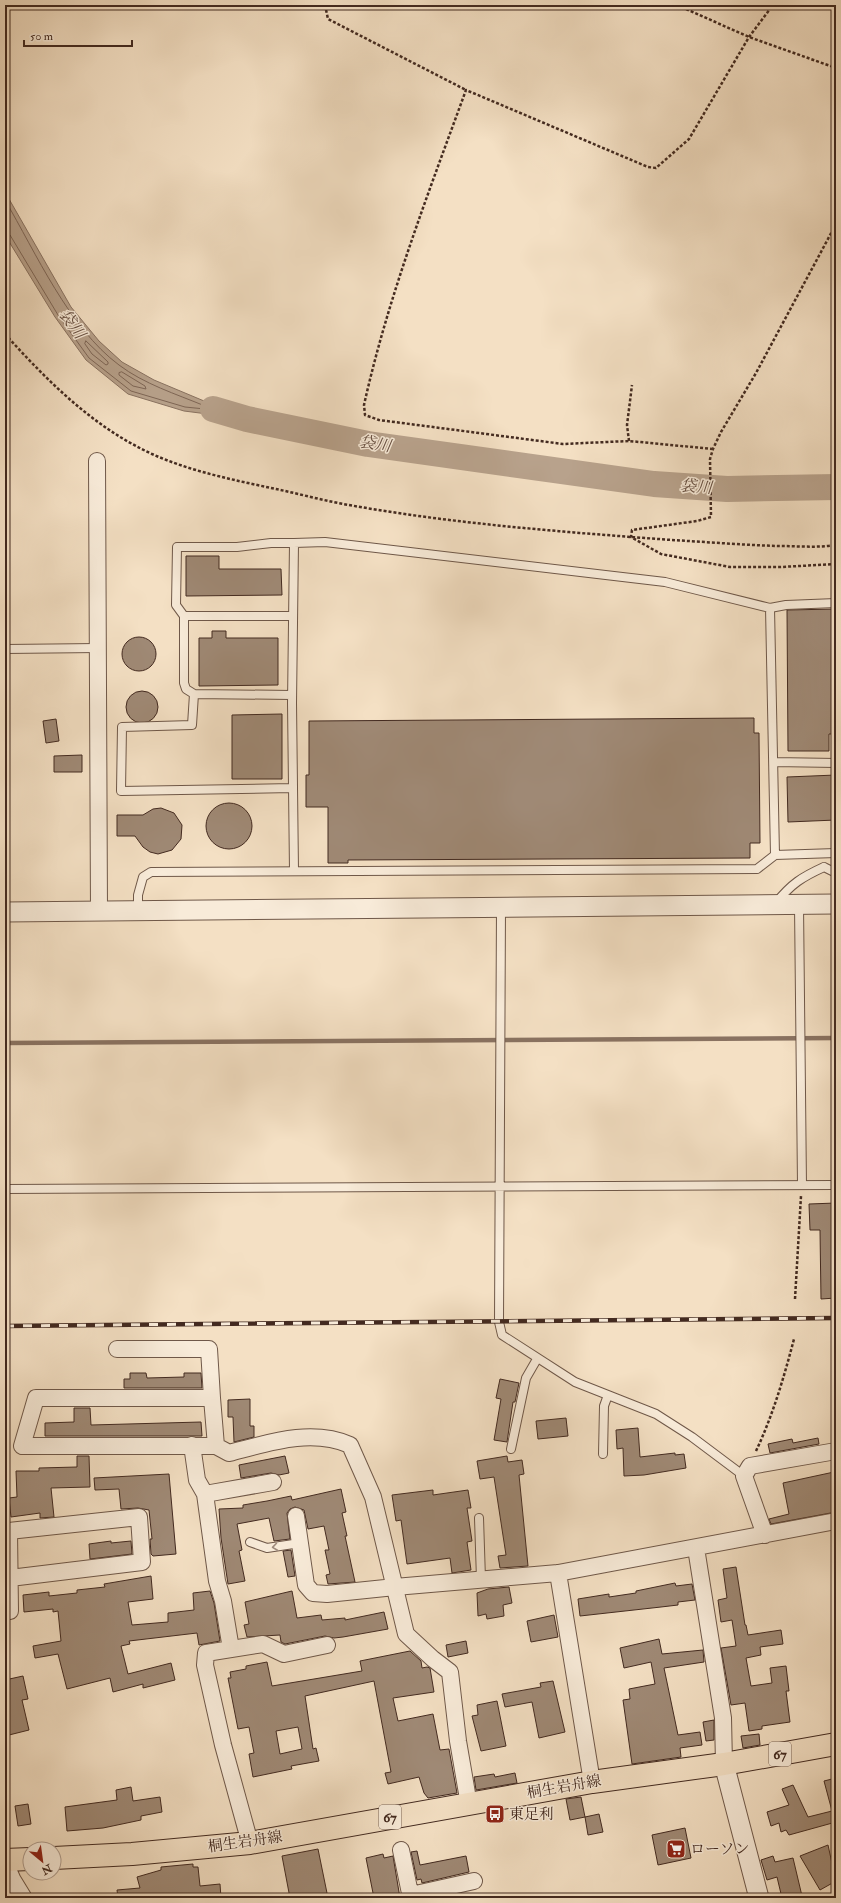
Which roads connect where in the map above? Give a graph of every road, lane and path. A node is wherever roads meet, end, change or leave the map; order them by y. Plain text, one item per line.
1 (325, 5) edge
2 (677, 5) edge
3 (773, 5) edge
4 (749, 37) junction
5 (836, 68) edge
6 (466, 90) junction
7 (836, 224) edge
8 (5, 334) edge
9 (632, 385) dead end
10 (629, 441) junction
11 (713, 449) junction
12 (97, 461) dead end
13 (631, 537) junction
14 (294, 543) junction
15 (836, 545) edge
16 (836, 564) edge
17 (836, 603) edge
18 (770, 608) junction
19 (184, 616) junction
20 (292, 616) junction
21 (98, 648) junction
22 (5, 649) edge
23 (194, 694) junction
24 (292, 694) junction
25 (774, 762) junction
26 (836, 763) edge
27 (292, 788) junction
28 (824, 853) junction
29 (836, 853) edge
30 (775, 854) junction
31 (824, 867) junction
32 (294, 871) junction
33 (836, 873) edge
34 (836, 904) edge
35 (774, 905) junction
36 (799, 905) junction
37 (501, 908) junction
38 (99, 911) junction
39 (138, 911) junction
40 (5, 912) edge
41 (802, 1185) junction
42 (836, 1185) edge
43 (500, 1188) junction
44 (5, 1189) edge
45 (795, 1300) dead end
46 (794, 1339) dead end
47 (117, 1349) dead end
48 (537, 1359) junction
49 (608, 1395) junction
50 (212, 1398) junction
51 (192, 1445) junction
52 (216, 1446) junction
53 (511, 1449) dead end
54 (836, 1453) edge
55 (603, 1454) dead end
56 (747, 1471) junction
57 (273, 1482) dead end
58 (205, 1494) junction
59 (296, 1516) dead end
60 (478, 1518) dead end
61 (836, 1522) edge
62 (764, 1535) junction
63 (250, 1542) dead end
64 (300, 1543) junction
65 (696, 1548) junction
66 (558, 1573) junction
67 (10, 1578) junction
68 (482, 1579) junction
69 (395, 1586) junction
70 (5, 1612) edge
71 (327, 1646) dead end
72 (231, 1649) junction
73 (836, 1744) edge
74 (724, 1764) junction
75 (592, 1782) junction
76 (469, 1805) junction
77 (250, 1843) junction
78 (401, 1850) dead end
79 (62, 1858) edge
80 (22, 1859) edge
81 (5, 1860) edge
82 (5, 1866) edge
83 (474, 1882) dead end
84 (411, 1896) edge
85 (22, 1898) edge
86 (759, 1898) edge

1 - 6 path
2 - 4 path
3 - 4 path
4 - 5 path
4 - 6 path
6 - 10 path
7 - 11 path
8 - 13 path
9 - 10 path
10 - 11 path
11 - 13 path
12 - 21 street
13 - 15 path
13 - 16 path
14 - 18 lane
14 - 19 lane
14 - 20 lane
17 - 18 lane
18 - 25 lane
19 - 20 lane
19 - 23 lane
20 - 24 lane
21 - 22 lane
21 - 38 street
23 - 24 lane
23 - 27 lane
24 - 27 lane
25 - 26 lane
25 - 30 lane
27 - 32 lane
28 - 29 lane
28 - 30 lane
28 - 31 lane
30 - 32 lane
31 - 33 lane
31 - 35 lane
32 - 39 lane
34 - 36 street
35 - 36 street
35 - 37 street
36 - 41 lane
37 - 39 street
37 - 43 lane
38 - 39 street
38 - 40 street
41 - 42 lane
41 - 43 lane
41 - 45 path
43 - 44 lane
43 - 48 lane
46 - 56 path
47 - 50 street
48 - 49 lane
48 - 53 lane
49 - 55 lane
49 - 56 lane
50 - 51 street
50 - 52 street
51 - 52 street
51 - 58 street
52 - 69 street
54 - 56 street
56 - 62 street
57 - 58 street
58 - 72 street
59 - 64 street
60 - 68 lane
61 - 62 street
62 - 65 street
64 -> 63 lane
64 - 69 street
65 - 66 street
65 - 74 street
66 - 68 street
66 - 75 street
67 - 67 street
67 - 70 street
68 - 69 street
69 - 76 street
71 - 72 street
72 - 77 street
73 - 74 main road, 桐生岩舟線 / 67
74 - 75 main road, 桐生岩舟線 / 67
74 - 86 street
75 - 76 main road, 桐生岩舟線 / 67
76 - 77 main road, 桐生岩舟線 / 67
77 - 79 main road, 桐生岩舟線 / 67
78 - 84 street
80 - 81 main road
82 - 85 street
83 - 84 street

